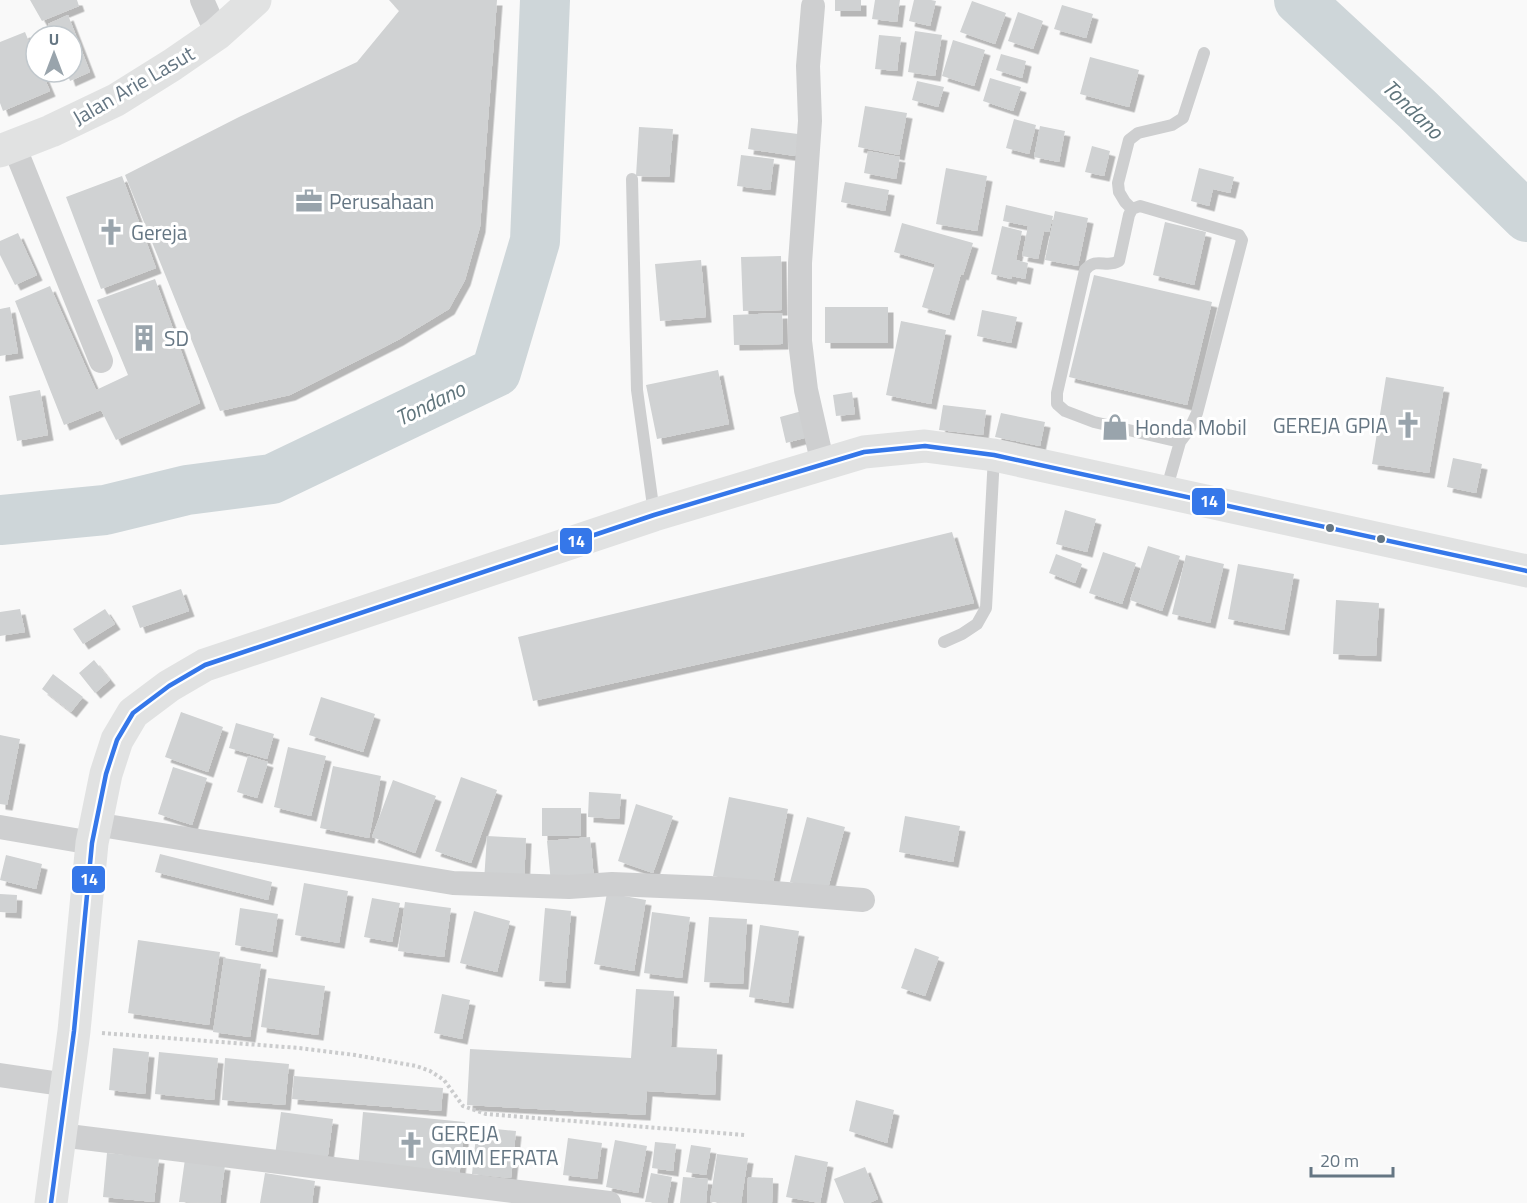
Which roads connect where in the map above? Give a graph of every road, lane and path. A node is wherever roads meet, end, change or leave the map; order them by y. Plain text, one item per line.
1 (202, 0) edge
2 (255, 0) edge
3 (813, 6) dead end
4 (217, 34) junction
5 (1204, 53) dead end
6 (7, 148) edge
7 (632, 179) dead end
8 (1132, 209) junction
9 (100, 361) dead end
10 (1180, 442) junction
11 (994, 455) junction
12 (823, 465) junction
13 (1166, 492) junction
14 (654, 515) junction
15 (1527, 571) edge
16 (944, 642) dead end
17 (0, 827) edge
18 (94, 834) junction
19 (863, 900) dead end
20 (74, 1031) junction
21 (0, 1075) edge
22 (68, 1085) junction
23 (60, 1135) junction
24 (745, 1135) dead end
25 (51, 1203) edge
26 (609, 1203) edge

1 - 4 street
2 - 4 main road, Jalan Arie Lasut
3 - 12 street
4 - 6 main road, Jalan Arie Lasut
5 - 8 lane
6 - 9 street
7 - 14 lane
8 - 10 lane
8 - 10 lane
10 - 13 lane
11 - 12 main road
11 - 13 main road
11 - 16 lane
12 - 14 main road
13 - 15 main road
14 - 18 main road
17 - 18 street
18 - 19 street
18 - 20 main road
20 - 22 main road
20 - 24 path
21 - 22 street
22 - 23 main road
23 - 25 main road
23 - 26 street

